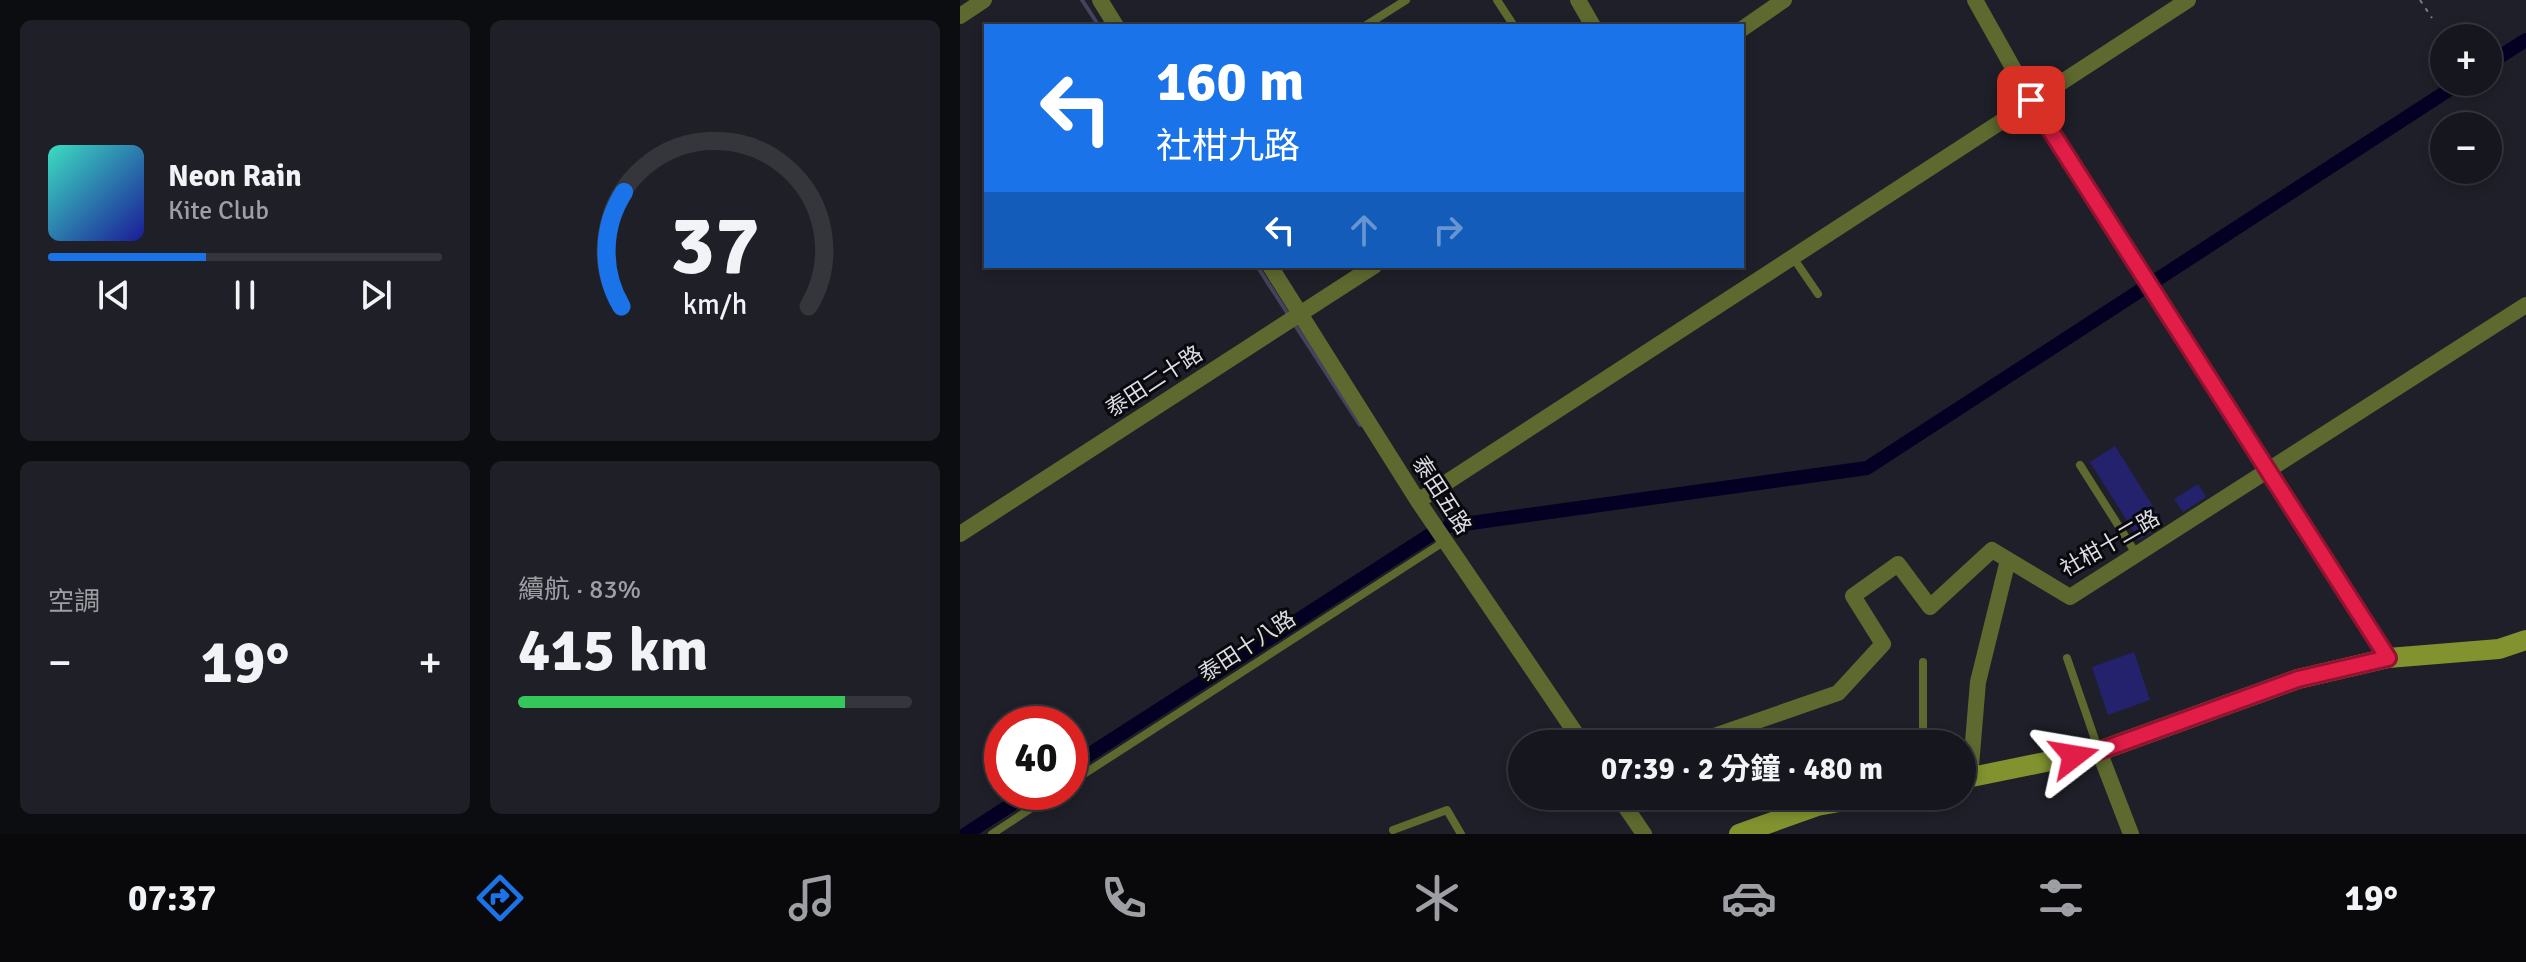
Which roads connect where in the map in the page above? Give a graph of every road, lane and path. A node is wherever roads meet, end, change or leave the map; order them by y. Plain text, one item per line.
1 (984, 0) edge
2 (1100, 0) edge
3 (1406, 0) edge
4 (1497, 0) edge
5 (1578, 0) edge
6 (1784, 0) edge
7 (1975, 0) edge
8 (2188, 0) edge
9 (2420, 0) edge
10 (960, 16) edge
11 (2432, 18) dead end
12 (1115, 24) edge
13 (1368, 24) edge
14 (1513, 24) edge
15 (1592, 24) edge
16 (1744, 28) edge
17 (2031, 100) junction
18 (1792, 256) junction
19 (1271, 268) edge
20 (1371, 268) edge
21 (1818, 294) dead end
22 (2526, 305) edge
23 (1299, 312) junction
24 (2080, 465) dead end
25 (2268, 472) junction
26 (1418, 501) junction
27 (960, 534) edge
28 (1445, 541) junction
29 (2137, 555) junction
30 (2008, 560) junction
31 (2526, 640) edge
32 (2067, 658) dead end
33 (2388, 658) junction
34 (1923, 662) dead end
35 (1573, 730) edge
36 (1731, 730) edge
37 (1923, 730) edge
38 (1972, 730) edge
39 (2099, 751) junction
40 (1088, 771) edge
41 (1976, 776) edge
42 (1029, 810) edge
43 (1628, 810) edge
44 (1806, 810) edge
45 (1393, 830) dead end
46 (992, 834) edge
47 (1461, 834) edge
48 (1644, 834) edge
49 (1739, 834) edge
50 (2131, 834) edge

1 - 10 street
2 - 12 street
3 - 13 lane
4 - 14 lane
5 - 15 street
6 - 16 street
7 - 17 street
8 - 17 street
9 - 11 path
17 - 18 street
17 - 25 street
18 - 21 lane
18 - 26 street
19 - 23 street, 泰田五路
20 - 23 street, 泰田二十路
22 - 25 street, 社柑十二路
23 - 26 street, 泰田五路
23 - 27 street, 泰田二十路
24 - 29 lane
25 - 29 street, 社柑十二路
25 - 33 street
26 - 28 street, 泰田五路
28 - 35 street, 泰田五路
28 - 40 lane, 泰田十八路
29 - 30 street, 社柑十二路
30 - 36 street
30 - 38 street
31 - 33 street
32 - 39 lane
33 - 39 street
34 - 37 lane
39 - 41 street
39 - 50 street
42 - 46 lane
43 - 48 street
44 - 49 street
45 - 47 lane

